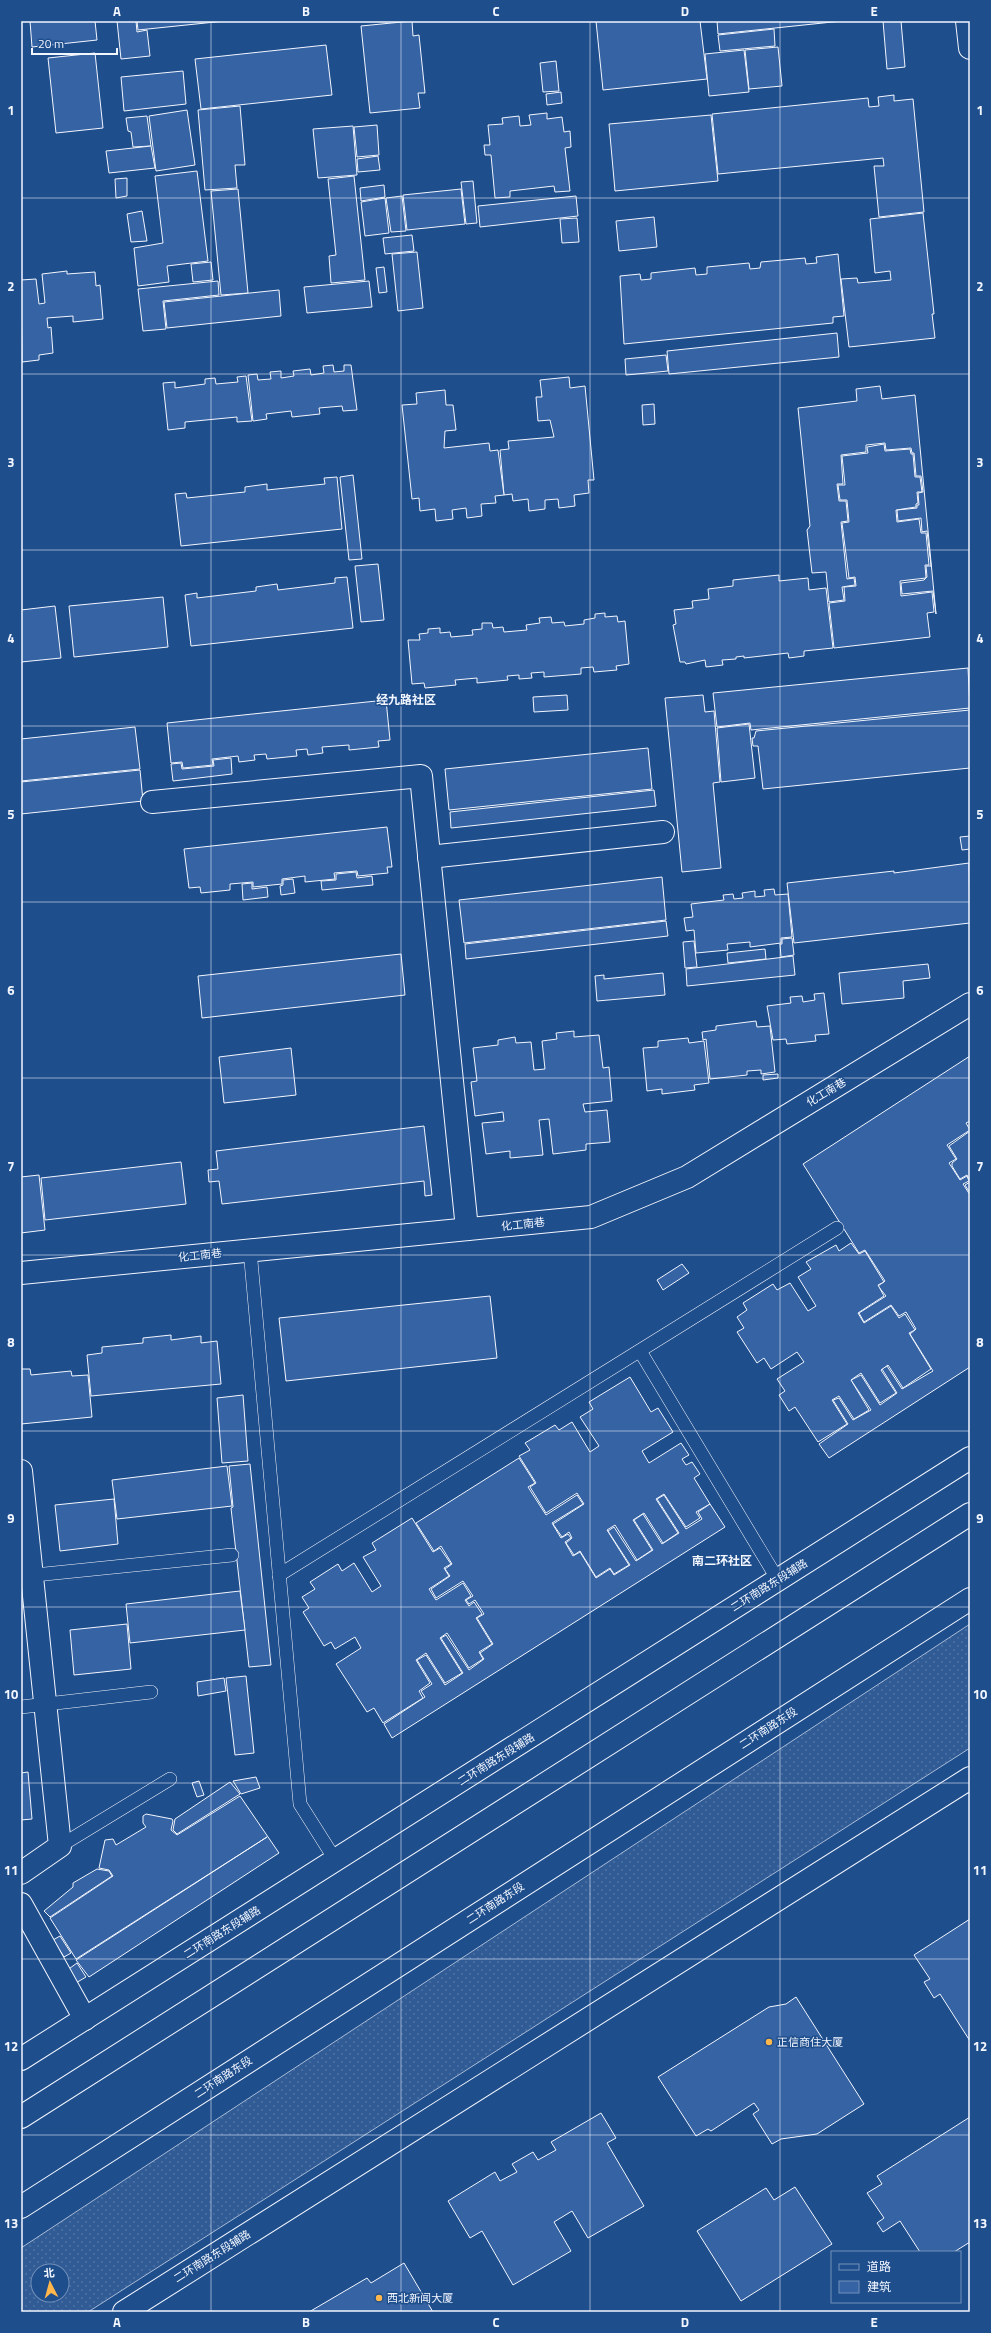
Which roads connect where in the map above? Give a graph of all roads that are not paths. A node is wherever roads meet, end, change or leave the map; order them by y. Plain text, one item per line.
1 (967, 21) edge
2 (970, 48) edge
3 (152, 802) dead end
4 (663, 832) dead end
5 (429, 857) junction
6 (970, 1004) edge
7 (837, 1228) dead end
8 (468, 1229) junction
9 (250, 1250) junction
10 (21, 1273) edge
11 (640, 1351) junction
12 (970, 1458) edge
13 (21, 1471) edge
14 (970, 1514) edge
15 (232, 1555) dead end
16 (279, 1575) junction
17 (26, 1576) edge
18 (778, 1580) junction
19 (970, 1598) edge
20 (151, 1692) dead end
21 (46, 1704) junction
22 (21, 1707) edge
23 (970, 1778) edge
24 (170, 1779) dead end
25 (60, 1846) junction
26 (336, 1860) junction
27 (21, 1873) edge
28 (21, 1904) edge
29 (84, 2019) junction
30 (21, 2059) edge
31 (21, 2117) edge
32 (21, 2207) edge
33 (124, 2312) edge

1 - 2 main road
3 - 5 main road
4 - 5 main road
5 - 8 main road
6 - 8 main road, 化工南巷
7 - 11 lane
8 - 9 main road, 化工南巷
9 - 10 main road, 化工南巷
9 - 16 lane
11 - 16 lane
11 - 18 lane
12 - 18 main road, 二环南路东段辅路
13 - 17 main road
14 - 31 main road
15 - 17 lane
16 - 26 lane
17 - 21 main road
18 - 26 main road, 二环南路东段辅路
19 - 32 main road, 二环南路东段
20 - 21 lane
21 - 22 lane
21 - 25 main road
23 - 33 main road, 二环南路东段辅路
24 - 25 lane
25 - 27 main road
26 - 29 main road, 二环南路东段辅路
28 - 29 main road
29 - 30 main road, 二环南路东段辅路

